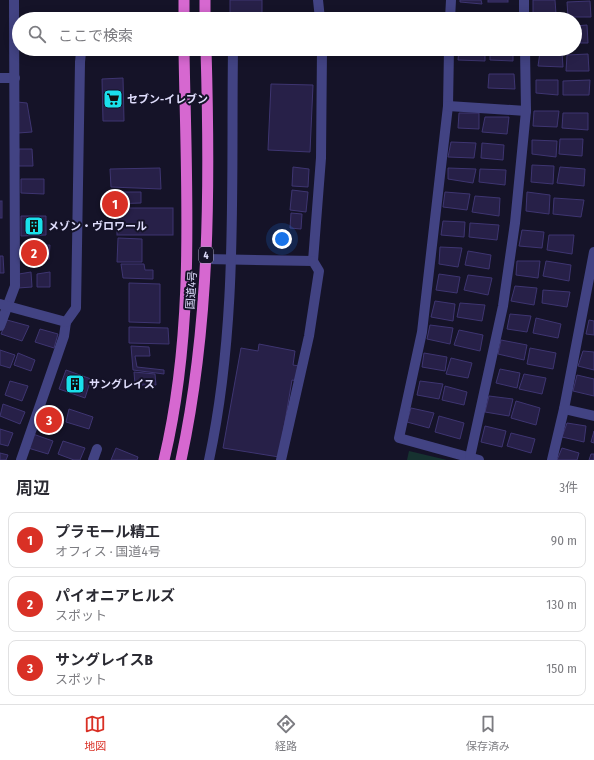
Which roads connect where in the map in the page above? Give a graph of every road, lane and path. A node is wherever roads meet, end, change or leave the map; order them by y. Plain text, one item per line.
1 (14, 0) edge
2 (184, 0) edge
3 (205, 0) edge
4 (318, 0) edge
5 (451, 0) edge
6 (524, 0) edge
7 (14, 12) edge
8 (184, 12) edge
9 (205, 12) edge
10 (319, 12) edge
11 (450, 12) edge
12 (524, 12) edge
13 (15, 56) edge
14 (81, 56) edge
15 (184, 56) edge
16 (206, 56) edge
17 (233, 56) edge
18 (322, 56) edge
19 (449, 56) edge
20 (525, 56) edge
21 (0, 78) edge
22 (15, 78) junction
23 (448, 106) junction
24 (526, 111) junction
25 (594, 252) edge
26 (206, 259) junction
27 (231, 260) junction
28 (313, 261) junction
29 (4, 305) edge
30 (66, 322) junction
31 (0, 326) edge
32 (564, 409) junction
33 (594, 416) edge
34 (97, 449) dead end
35 (474, 459) edge
36 (21, 460) edge
37 (93, 460) edge
38 (164, 460) edge
39 (181, 460) edge
40 (209, 460) edge
41 (281, 460) edge
42 (552, 460) edge

1 - 7 street
2 - 8 highway
3 - 9 highway
4 - 10 street
5 - 11 street
6 - 12 street
13 - 22 street
14 - 30 street
15 - 38 highway, 国道4号 / 4
16 - 26 highway, 国道4号 / 4
17 - 27 street
18 - 28 street
19 - 23 street
20 - 24 street
21 - 22 street
22 - 29 street
23 - 24 street
23 - 35 street
24 - 35 street
25 - 32 street
26 - 27 street
26 - 39 highway, 国道4号 / 4
27 - 28 street
27 - 40 street
28 - 41 street
29 - 30 street
29 - 31 street
30 - 36 street
32 - 33 street
32 - 42 street
34 - 37 street

